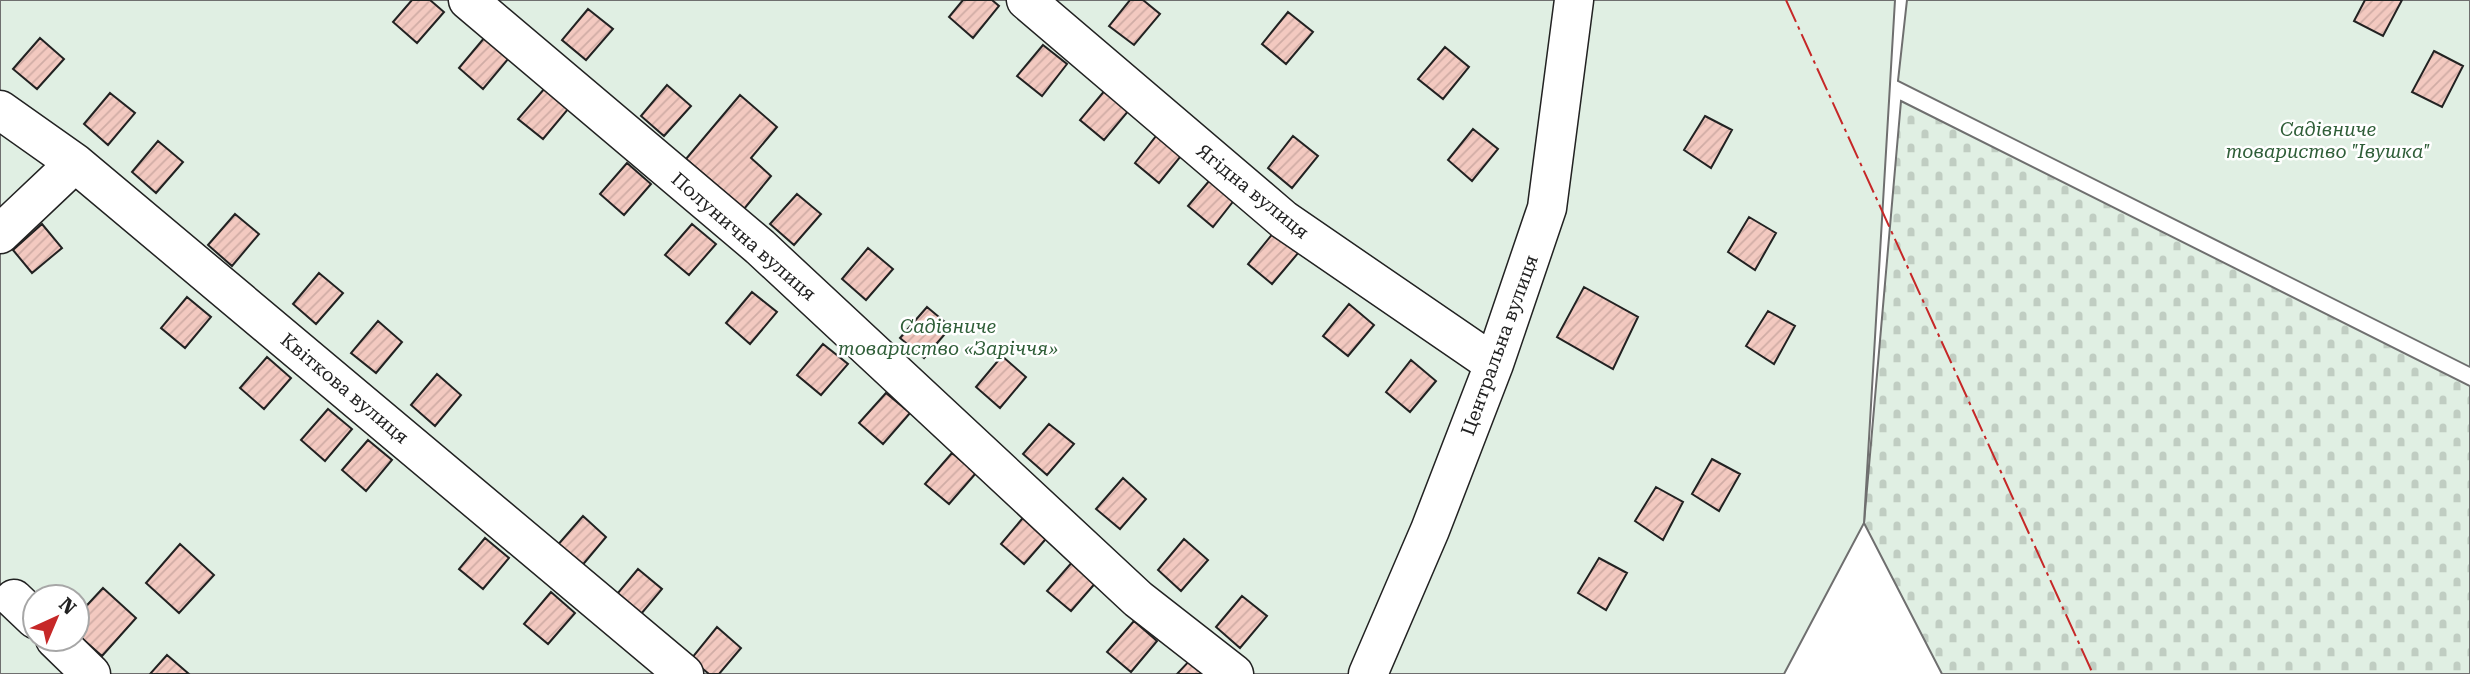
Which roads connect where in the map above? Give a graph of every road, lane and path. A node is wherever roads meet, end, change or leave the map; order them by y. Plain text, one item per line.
1 (468, 0) edge
2 (1026, 0) edge
3 (1574, 0) edge
4 (0, 110) edge
5 (75, 163) junction
6 (0, 234) edge
7 (1494, 364) junction
8 (69, 653) edge
9 (91, 674) edge
10 (684, 674) edge
11 (1234, 674) edge
12 (1368, 674) edge

1 - 11 street, Полунична вулиця
2 - 7 street, Ягідна вулиця
3 - 7 street, Центральна вулиця
4 - 5 street, Квіткова вулиця
5 - 6 street
5 - 10 street, Квіткова вулиця
7 - 12 street, Центральна вулиця
8 - 9 street

